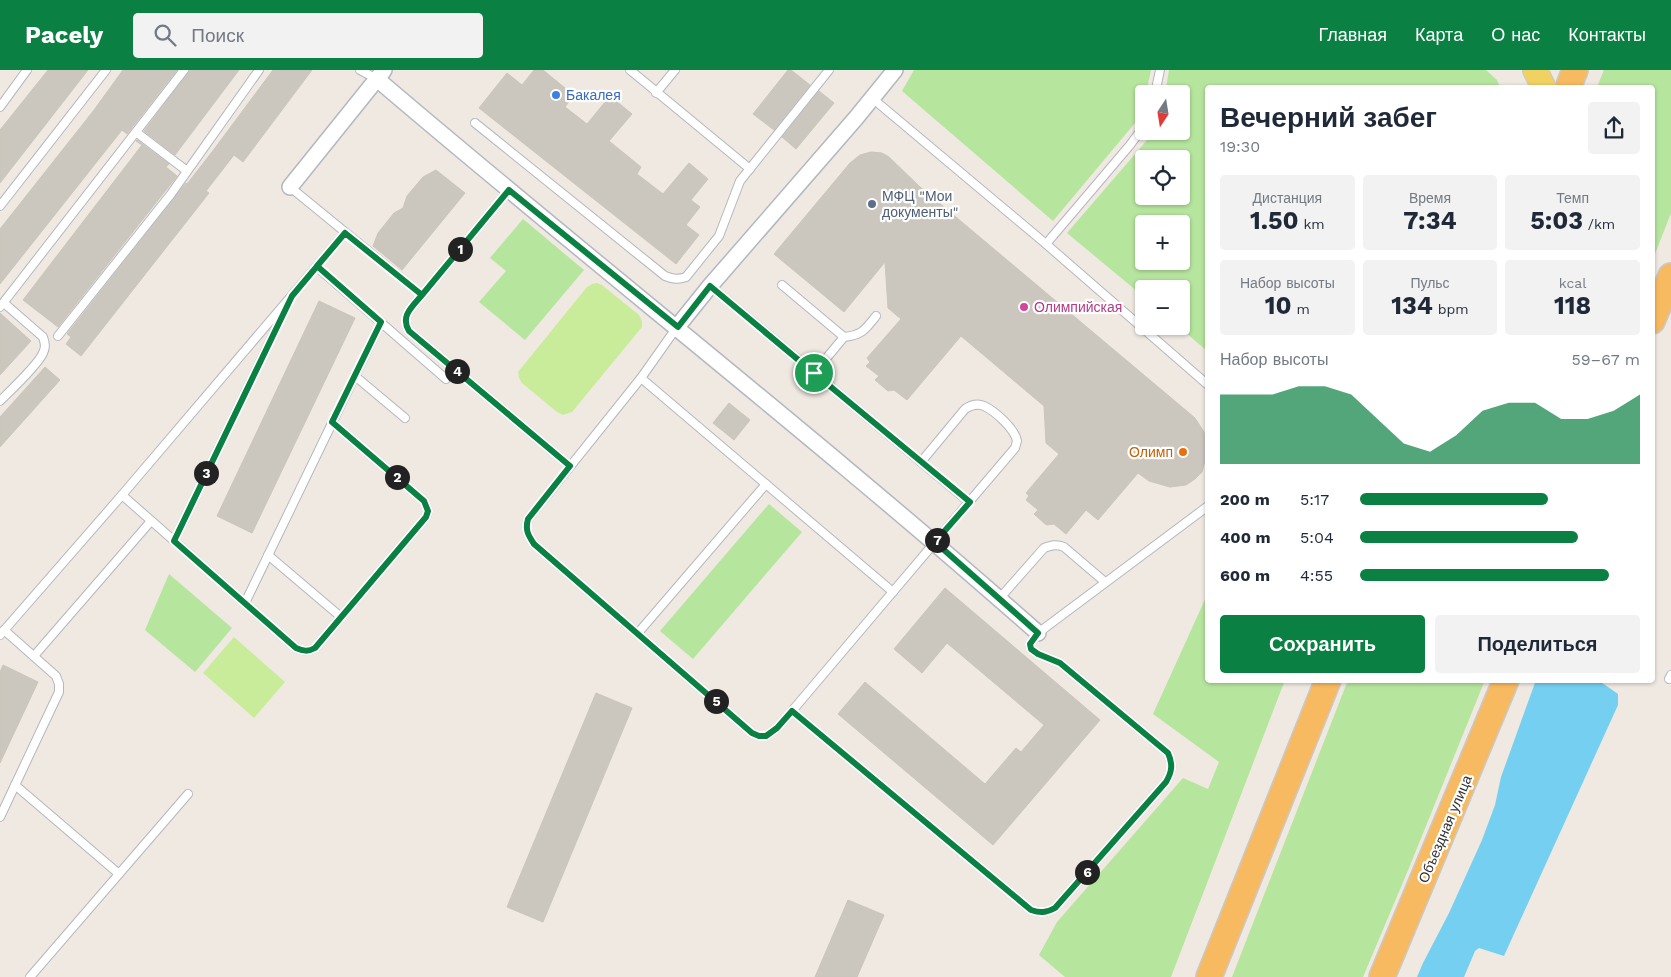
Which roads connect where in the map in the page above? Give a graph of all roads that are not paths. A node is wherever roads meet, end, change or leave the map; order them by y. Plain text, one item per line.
1 (27, 70) edge
2 (106, 70) edge
3 (184, 70) edge
4 (259, 70) edge
5 (360, 70) edge
6 (630, 70) edge
7 (675, 70) edge
8 (830, 70) edge
9 (895, 70) edge
10 (1160, 70) edge
11 (1534, 70) edge
12 (1575, 70) edge
13 (380, 74) edge
14 (1157, 85) edge
15 (1542, 85) edge
16 (1569, 85) edge
17 (656, 93) junction
18 (872, 98) junction
19 (0, 106) edge
20 (475, 123) dead end
21 (136, 132) junction
22 (1135, 138) edge
23 (750, 169) junction
24 (187, 171) junction
25 (290, 187) joint
26 (509, 190) junction
27 (0, 206) edge
28 (345, 233) junction
29 (1046, 244) junction
30 (317, 266) junction
31 (1671, 276) edge
32 (782, 285) dead end
33 (710, 286) junction
34 (422, 295) junction
35 (292, 296) junction
36 (2, 305) edge
37 (1671, 309) edge
38 (1655, 315) edge
39 (876, 316) dead end
40 (381, 322) junction
41 (1655, 326) edge
42 (678, 327) junction
43 (58, 336) dead end
44 (844, 337) junction
45 (814, 373) junction
46 (355, 376) junction
47 (641, 378) junction
48 (446, 379) dead end
49 (1205, 382) edge
50 (0, 401) edge
51 (405, 418) dead end
52 (332, 422) junction
53 (921, 462) junction
54 (570, 466) junction
55 (766, 484) junction
56 (122, 495) junction
57 (970, 502) junction
58 (1205, 508) edge
59 (151, 521) junction
60 (174, 541) junction
61 (935, 542) junction
62 (268, 554) junction
63 (1105, 582) junction
64 (893, 592) junction
65 (999, 598) junction
66 (245, 603) junction
67 (341, 617) junction
68 (2, 632) edge
69 (638, 633) junction
70 (1038, 633) junction
71 (34, 656) junction
72 (1327, 683) edge
73 (1505, 683) edge
74 (792, 711) junction
75 (15, 785) junction
76 (188, 794) dead end
77 (0, 817) edge
78 (119, 874) junction
79 (30, 977) edge
80 (1209, 977) edge
81 (1382, 977) edge

1 - 19 lane
2 - 27 lane
3 - 21 lane
4 - 24 lane
5 - 13 lane
6 - 17 lane
7 - 17 lane
8 - 23 lane
9 - 18 street
10 - 14 lane
11 - 15 main road
12 - 16 highway
13 - 25 street
13 - 26 street
17 - 23 lane
18 - 29 lane
18 - 33 street
20 - 23 lane
21 - 24 lane
21 - 36 lane
22 - 29 lane
24 - 43 lane
25 - 28 lane
26 - 34 lane
26 - 42 street
28 - 30 lane
28 - 34 lane
29 - 49 lane
30 - 35 lane
30 - 40 lane
31 - 38 highway
32 - 44 lane
33 - 42 street
33 - 45 lane
34 - 54 lane
35 - 56 lane
35 - 60 lane
36 - 50 lane
37 - 41 street
39 - 44 lane
40 - 46 lane
40 - 48 lane
42 - 47 lane
42 - 61 street
44 - 45 lane
45 - 53 lane
46 - 51 lane
46 - 52 lane
47 - 54 lane
47 - 55 lane
52 - 62 lane
52 - 67 lane
53 - 57 lane
53 - 57 lane
54 - 69 lane
55 - 64 lane
55 - 69 lane
56 - 59 lane
56 - 68 lane
57 - 61 lane
58 - 63 lane
59 - 60 lane
59 - 71 lane
60 - 66 lane
61 - 64 lane
61 - 65 street
62 - 66 lane
62 - 67 lane
63 - 65 lane
63 - 70 lane
64 - 74 lane
65 - 70 street
66 - 67 lane
68 - 71 lane
69 - 74 lane
70 - 74 lane
71 - 75 lane
72 - 80 highway
73 - 81 highway, Объездная улица
75 - 77 lane
75 - 78 lane
76 - 78 lane
78 - 79 lane

